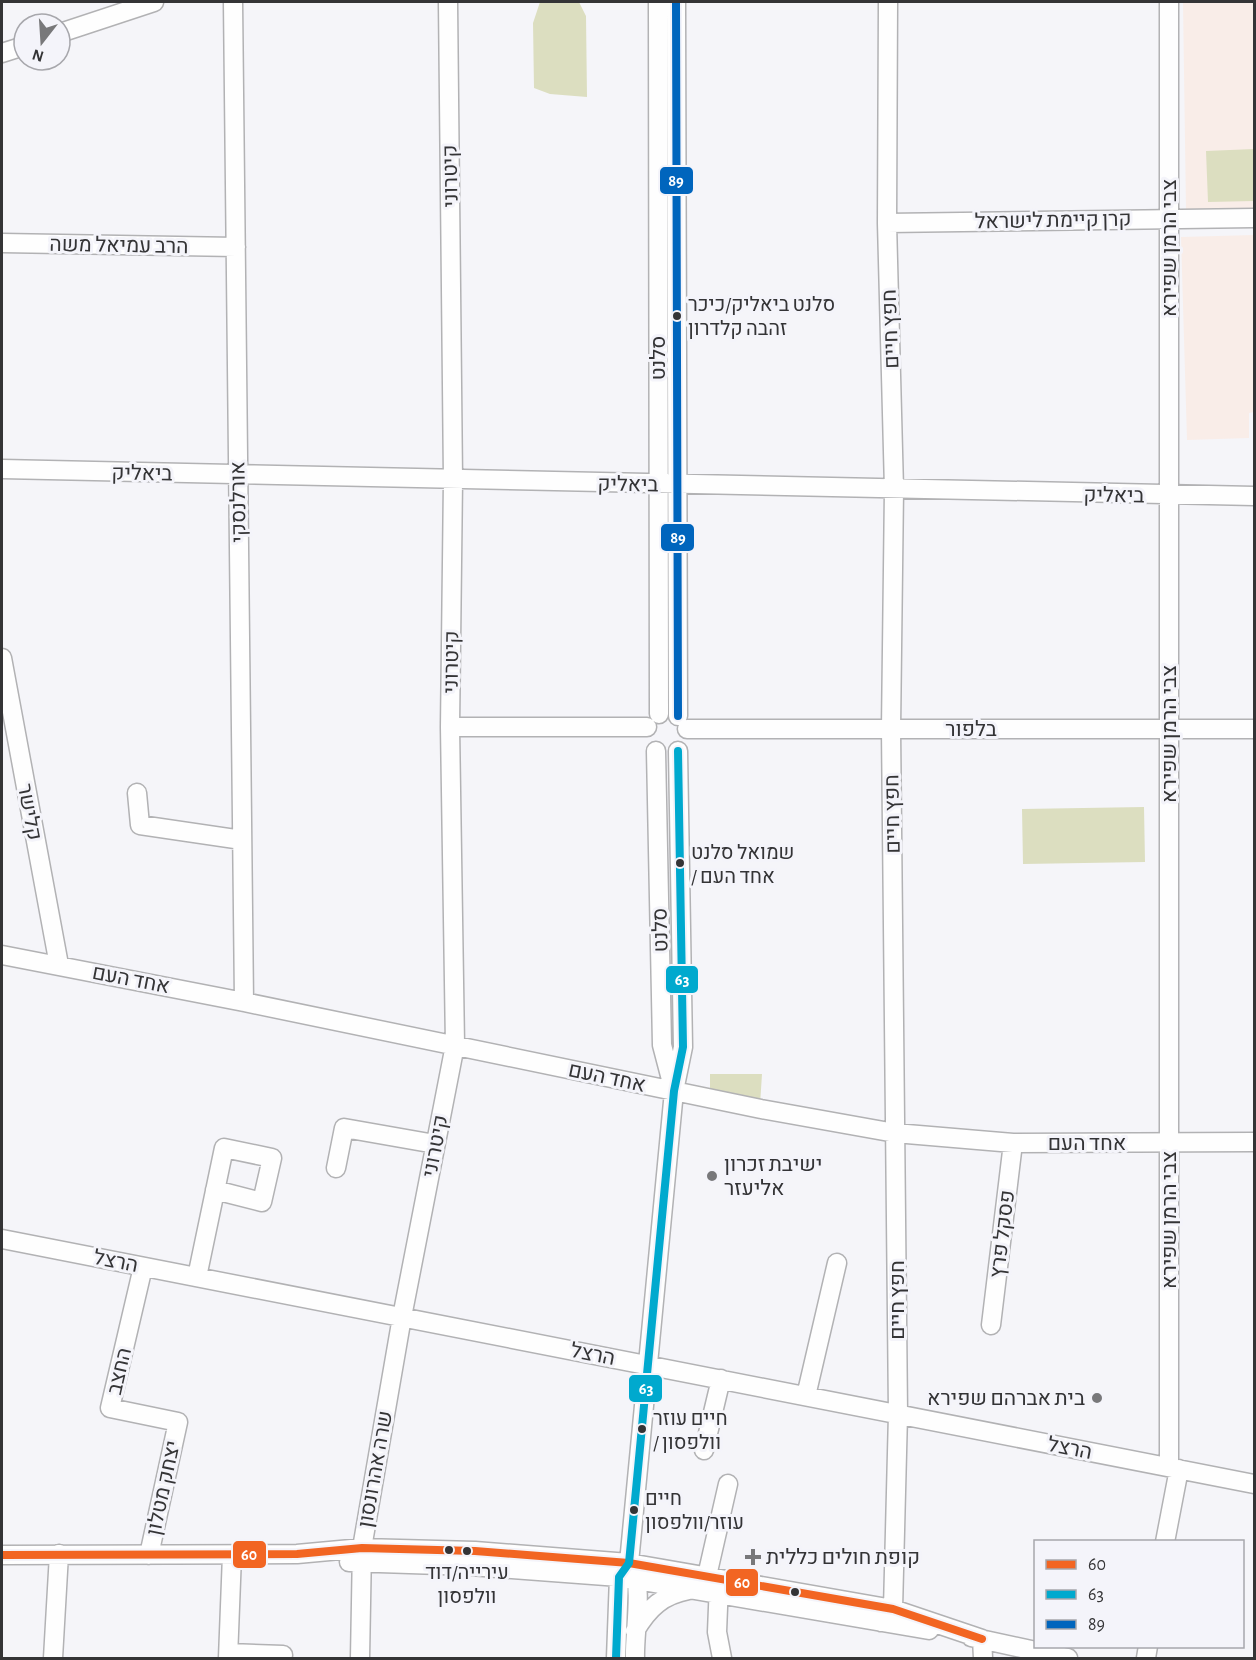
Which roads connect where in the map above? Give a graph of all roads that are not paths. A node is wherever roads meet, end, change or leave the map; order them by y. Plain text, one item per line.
1 (154, 2) edge
2 (233, 2) edge
3 (448, 2) edge
4 (658, 2) edge
5 (676, 2) edge
6 (888, 2) edge
7 (1169, 2) edge
8 (72, 29) edge
9 (1254, 218) edge
10 (1169, 219) junction
11 (887, 223) junction
12 (2, 243) edge
13 (236, 247) junction
14 (2, 469) edge
15 (238, 475) junction
16 (453, 480) junction
17 (658, 484) junction
18 (677, 485) junction
19 (894, 489) junction
20 (1169, 496) junction
21 (1254, 496) edge
22 (2, 658) edge
23 (653, 720) junction
24 (683, 722) junction
25 (450, 728) junction
26 (891, 729) junction
27 (1169, 729) junction
28 (1254, 729) edge
29 (656, 751) junction
30 (678, 751) junction
31 (137, 794) dead end
32 (243, 840) junction
33 (2, 955) edge
34 (59, 965) junction
35 (244, 1002) junction
36 (455, 1046) junction
37 (674, 1091) junction
38 (896, 1133) junction
39 (1254, 1142) edge
40 (1013, 1143) junction
41 (1169, 1143) junction
42 (435, 1144) junction
43 (336, 1168) dead end
44 (215, 1190) dead end
45 (2, 1239) edge
46 (837, 1263) dead end
47 (144, 1267) junction
48 (197, 1277) junction
49 (402, 1317) junction
50 (991, 1325) dead end
51 (648, 1365) junction
52 (719, 1379) junction
53 (806, 1396) junction
54 (898, 1414) junction
55 (178, 1422) joint
56 (701, 1450) dead end
57 (1174, 1468) junction
58 (728, 1484) dead end
59 (1254, 1484) edge
60 (1165, 1540) edge
61 (59, 1554) junction
62 (149, 1554) junction
63 (2, 1555) edge
64 (232, 1555) junction
65 (361, 1556) junction
66 (624, 1570) junction
67 (638, 1579) junction
68 (709, 1585) junction
69 (887, 1616) junction
70 (634, 1632) junction
71 (982, 1639) junction
72 (283, 1655) dead end
73 (229, 1656) edge
74 (53, 1659) edge
75 (360, 1659) edge
76 (616, 1659) edge
77 (635, 1659) edge
78 (722, 1659) edge
79 (982, 1659) edge
80 (1068, 1659) edge

1 - 8 street
2 - 13 street, אורלנסקי
3 - 16 street, קיטרוני
4 - 17 street, סלנט
5 - 18 street, סלנט
6 - 11 street, חפץ חיים
7 - 10 street, צבי הרמן שפירא
9 - 10 street, קרן קיימת לישראל
10 - 11 street, קרן קיימת לישראל
10 - 20 street, צבי הרמן שפירא
11 - 19 street, חפץ חיים
12 - 13 street, הרב עמיאל משה
13 - 15 street, אורלנסקי
14 - 15 street, ביאליק
15 - 16 street, ביאליק
15 - 32 street, אורלנסקי
16 - 17 street, ביאליק
16 - 25 street, קיטרוני
17 - 18 street, ביאליק
17 - 23 street, סלנט
18 - 19 street, ביאליק
18 - 24 street, סלנט
19 - 20 street, ביאליק
19 - 26 street, חפץ חיים
20 - 21 street, ביאליק
20 - 27 street, צבי הרמן שפירא
22 - 34 street, קלישר
23 - 24 street
23 - 25 street
23 - 29 street
24 - 26 street, בלפור
24 - 30 street
25 - 36 street, קיטרוני
26 - 27 street, בלפור
26 - 38 street, חפץ חיים
27 - 28 street, בלפור
27 - 41 street, צבי הרמן שפירא
29 - 30 street
29 - 37 street, סלנט
30 - 37 street, סלנט
31 - 32 street
32 - 35 street, אורלנסקי
33 - 34 street, אחד העם
34 - 35 street, אחד העם
35 - 36 street, אחד העם
36 - 37 street, אחד העם
36 - 42 street, קיטרוני
37 - 38 street, אחד העם
37 - 51 street
38 - 40 street, אחד העם
38 - 54 street, חפץ חיים
39 - 41 street, אחד העם
40 - 41 street, אחד העם
40 - 50 street, פסקל פרץ
41 - 57 street, צבי הרמן שפירא
42 - 43 street
42 - 49 street, קיטרוני
44 - 48 street
45 - 47 street, הרצל
46 - 53 street
47 - 48 street, הרצל
47 - 55 street, החצב
48 - 49 street, הרצל
49 - 51 street, הרצל
49 - 65 street, שרה אהרונסון
51 - 52 street, הרצל
51 - 66 street
52 - 53 street, הרצל
52 - 56 street
53 - 54 street, הרצל
54 - 57 street, הרצל
54 - 69 street, חפץ חיים
55 - 62 street, יצחק מטלון
57 - 59 street, הרצל
57 - 60 street, צבי הרמן שפירא
58 - 68 street
61 - 62 street
61 - 63 street
61 - 74 street
62 - 64 street
64 - 65 street
64 - 73 street
65 - 66 street
65 - 75 street, שרה אהרונסון
66 - 67 street
66 - 68 street
66 - 76 street
67 - 68 street
67 - 70 street
68 - 69 street
68 - 70 street
68 - 78 street
69 - 71 street
70 - 77 street
71 - 79 street
71 - 80 street
72 - 73 street

